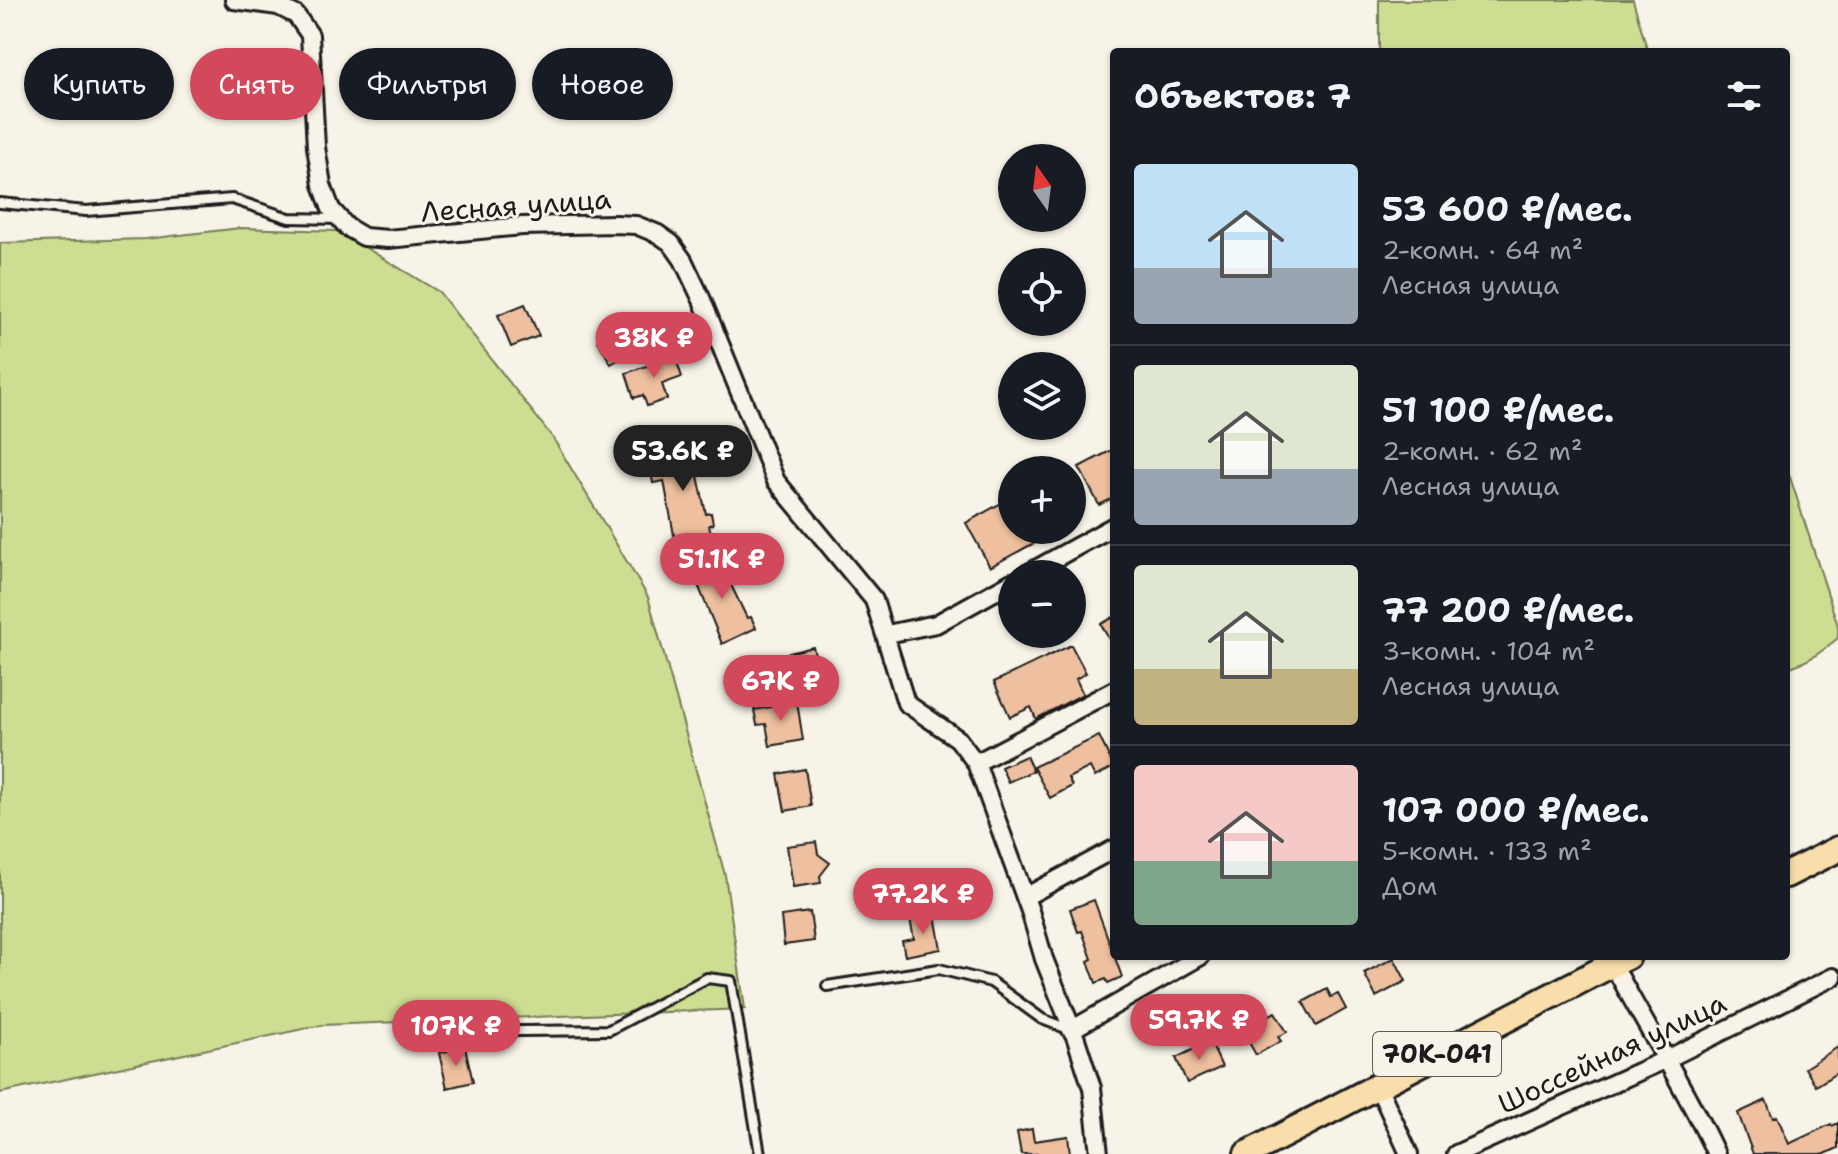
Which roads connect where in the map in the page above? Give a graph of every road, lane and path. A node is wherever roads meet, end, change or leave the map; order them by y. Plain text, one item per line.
1 (234, 0) edge
2 (0, 203) edge
3 (341, 219) junction
4 (1110, 528) edge
5 (1052, 560) edge
6 (998, 590) edge
7 (887, 634) junction
8 (1110, 692) edge
9 (976, 763) junction
10 (1838, 849) edge
11 (1110, 851) edge
12 (1790, 873) edge
13 (1025, 897) junction
14 (1194, 960) edge
15 (1620, 960) edge
16 (1833, 977) dead end
17 (827, 986) dead end
18 (1071, 1030) junction
19 (436, 1032) dead end
20 (1667, 1059) junction
21 (1377, 1084) junction
22 (760, 1154) edge
23 (1099, 1154) edge
24 (1247, 1154) edge
25 (1409, 1154) edge
26 (1456, 1154) edge
27 (1716, 1154) edge

1 - 3 street, Лесная улица
2 - 3 lane
3 - 7 street, Лесная улица
4 - 5 street
6 - 7 street
7 - 9 street, Лесная улица
8 - 9 street
9 - 13 street, Лесная улица
10 - 12 main road
11 - 13 street
13 - 18 street, Лесная улица
14 - 18 street
15 - 20 street
15 - 21 main road, 70К-041
16 - 20 street, Шоссейная улица
17 - 18 lane
18 - 23 street, Лесная улица
19 - 22 lane
20 - 26 street, Шоссейная улица
20 - 27 street
21 - 24 main road, 70К-041
21 - 25 street

